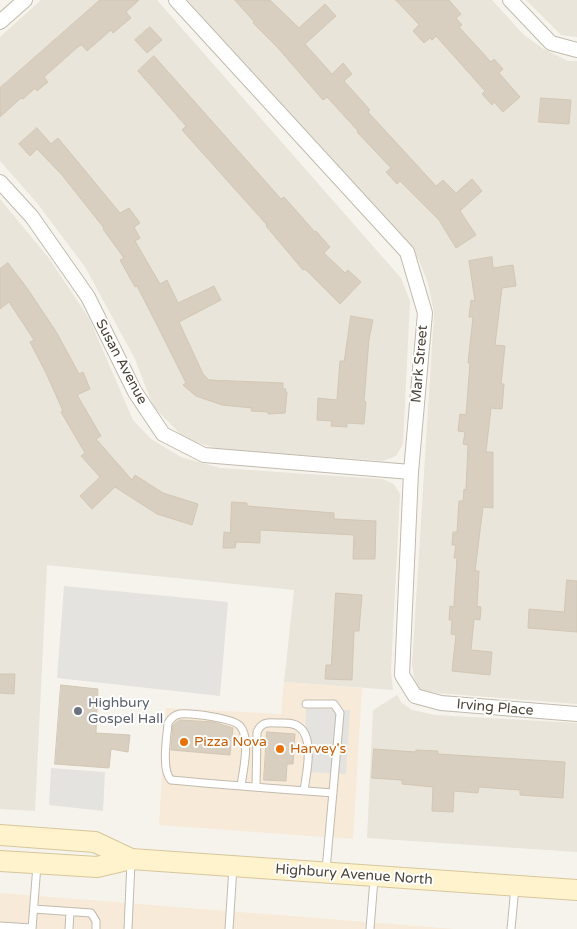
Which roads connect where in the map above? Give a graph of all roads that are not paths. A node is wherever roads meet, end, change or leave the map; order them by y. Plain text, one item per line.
1 (25, 0) edge
2 (176, 0) edge
3 (510, 0) edge
4 (0, 22) edge
5 (577, 50) edge
6 (0, 182) edge
7 (411, 472) junction
8 (415, 696) joint
9 (306, 704) dead end
10 (577, 714) edge
11 (242, 786) junction
12 (256, 787) junction
13 (304, 791) junction
14 (333, 793) junction
15 (0, 835) edge
16 (131, 859) junction
17 (0, 861) edge
18 (37, 864) junction
19 (233, 866) junction
20 (326, 873) junction
21 (374, 876) junction
22 (514, 887) junction
23 (577, 890) edge
24 (34, 909) junction
25 (70, 912) junction
26 (0, 926) edge
27 (32, 929) edge
28 (69, 929) edge
29 (96, 929) edge
30 (128, 929) edge
31 (228, 929) edge
32 (370, 929) edge
33 (511, 929) edge

1 - 4 street
2 - 7 street, Mark Street
3 - 5 street
6 - 7 street, Susan Avenue
7 - 8 street, Mark Street
8 - 10 street, Irving Place
9 - 14 lane
11 - 11 lane
11 - 12 lane
12 - 13 lane
12 - 13 lane
13 - 14 lane
14 - 20 lane
15 - 16 main road, Highbury Avenue North
16 - 18 main road, Highbury Avenue North
16 - 19 main road, Highbury Avenue North
16 - 30 lane
17 - 18 main road, Highbury Avenue North
18 - 24 lane
19 - 20 main road, Highbury Avenue North
19 - 31 lane
20 - 21 main road, Highbury Avenue North
21 - 22 main road, Highbury Avenue North
21 - 32 lane
22 - 23 main road, Highbury Avenue North
22 - 33 lane
24 - 25 lane
24 - 27 lane
25 - 28 lane
25 - 29 lane
26 - 27 lane

